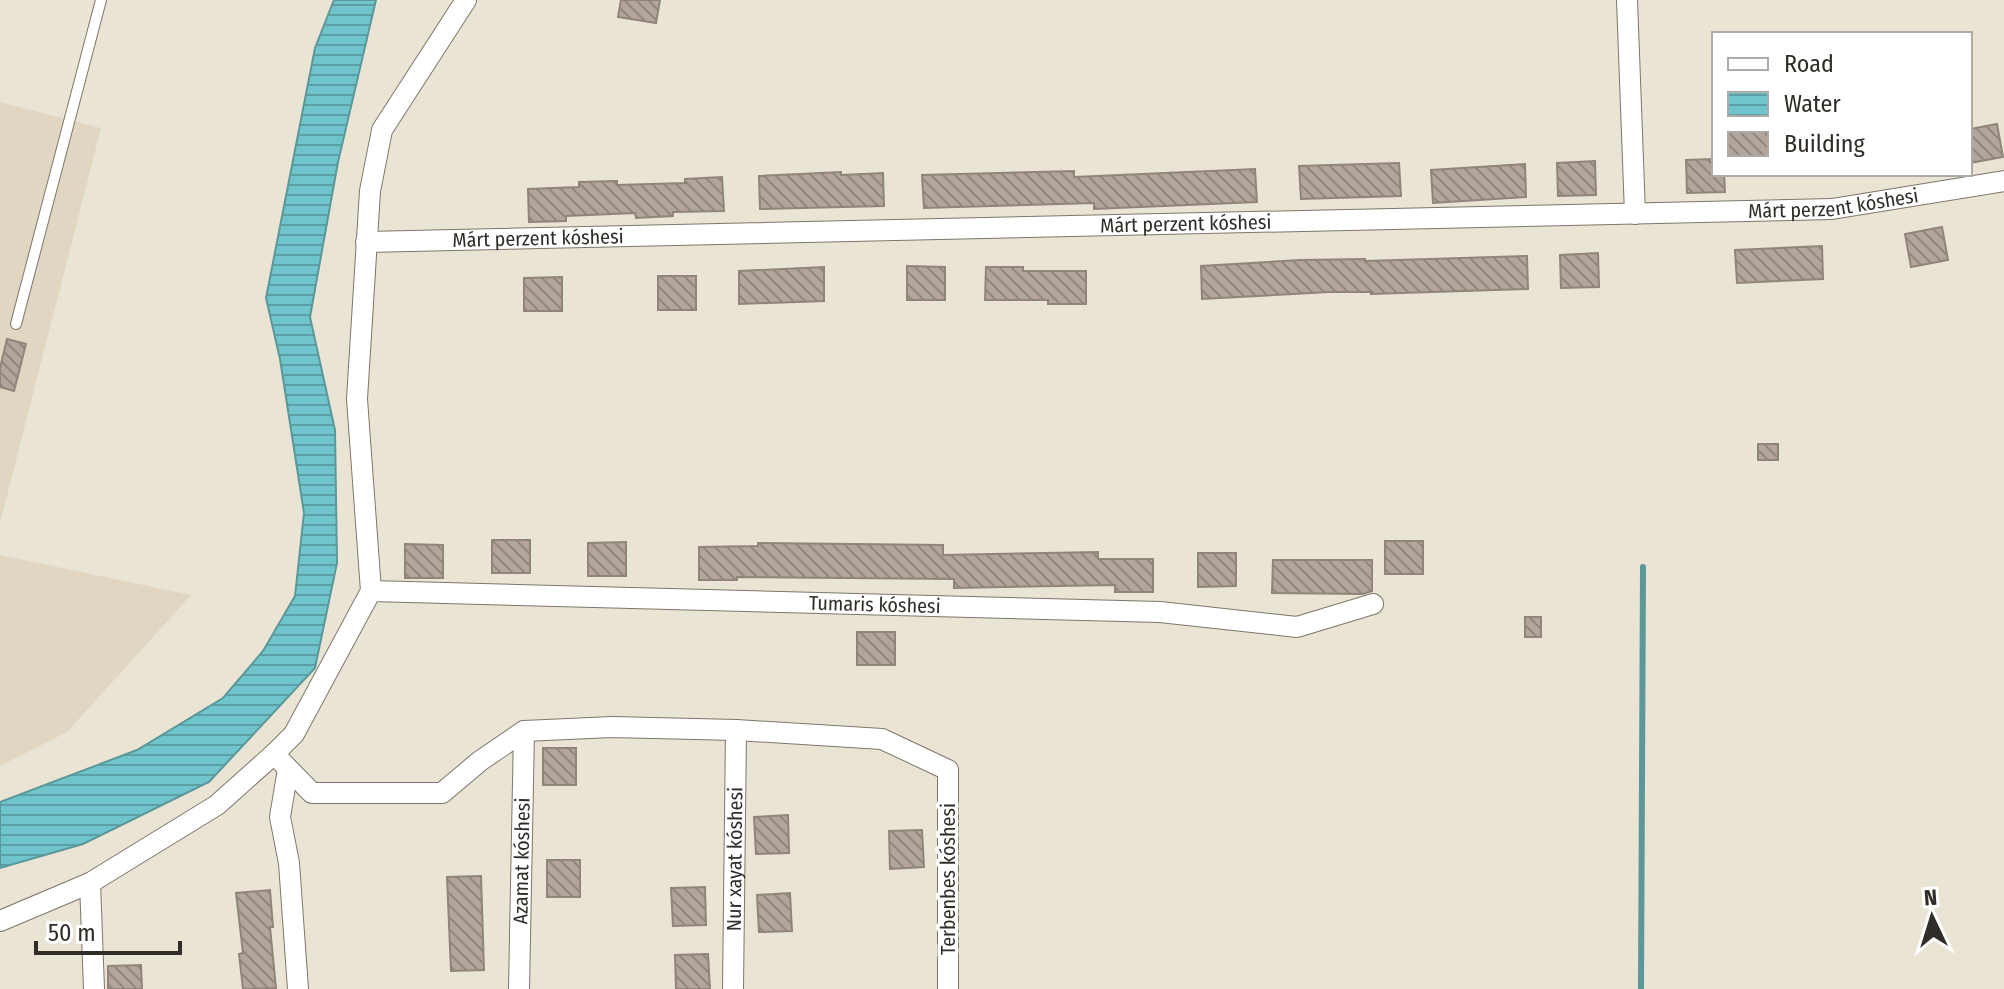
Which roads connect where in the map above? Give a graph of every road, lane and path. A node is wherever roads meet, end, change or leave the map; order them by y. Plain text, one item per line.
1 (101, 0) edge
2 (466, 0) edge
3 (1627, 0) edge
4 (2004, 181) edge
5 (1635, 214) junction
6 (366, 242) junction
7 (16, 324) dead end
8 (371, 591) junction
9 (1373, 604) dead end
10 (736, 730) junction
11 (524, 731) junction
12 (281, 762) junction
13 (90, 883) junction
14 (0, 921) edge
15 (94, 989) edge
16 (298, 989) edge
17 (519, 989) edge
18 (733, 989) edge
19 (948, 989) edge

1 - 7 lane
2 - 6 street
3 - 5 street
4 - 5 street, Márt perzent kóshesi
5 - 6 street, Márt perzent kóshesi
6 - 8 street
8 - 9 street, Tumaris kóshesi
8 - 12 street
10 - 11 street
10 - 18 street, Nur xayat kóshesi
10 - 19 street, Terbenbes kóshesi
11 - 12 street
11 - 17 street, Azamat kóshesi
12 - 13 street
12 - 16 street
13 - 14 street
13 - 15 street

